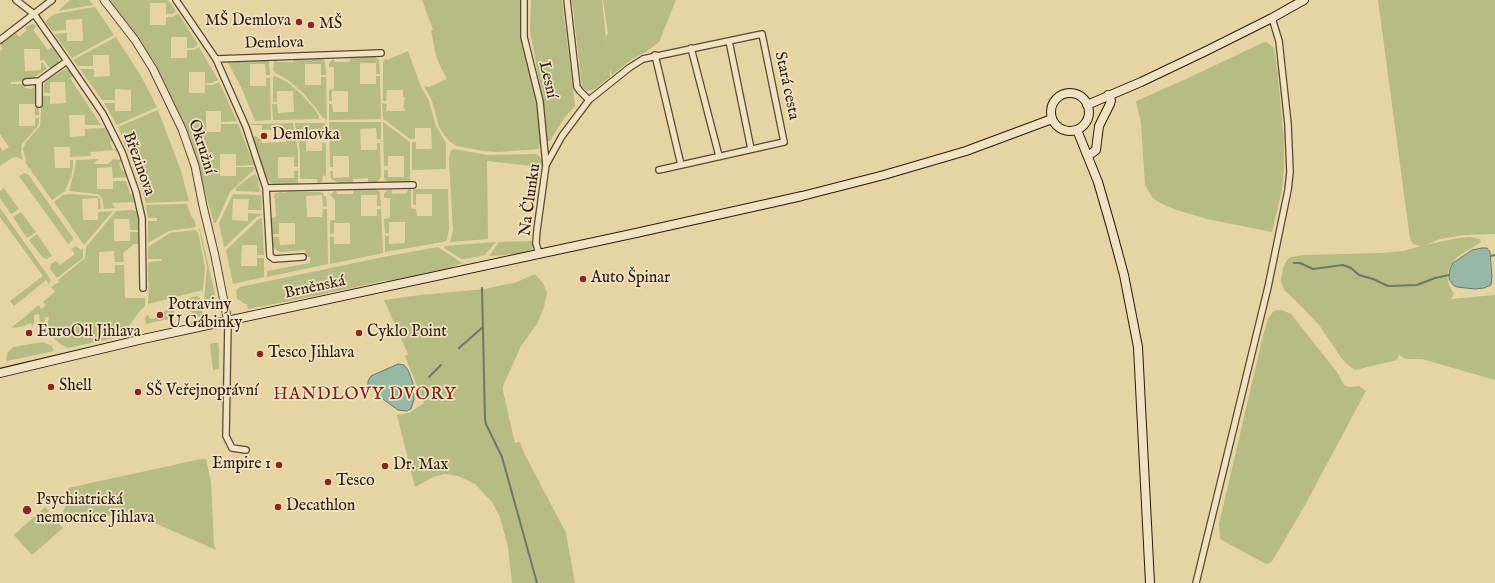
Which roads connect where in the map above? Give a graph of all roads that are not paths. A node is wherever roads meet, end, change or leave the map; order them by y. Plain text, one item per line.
1 (16, 0) edge
2 (52, 0) edge
3 (104, 0) edge
4 (176, 0) edge
5 (524, 0) edge
6 (567, 0) edge
7 (1304, 0) edge
8 (34, 14) junction
9 (1272, 18) junction
10 (0, 40) edge
11 (729, 41) junction
12 (690, 48) junction
13 (381, 53) dead end
14 (655, 55) junction
15 (216, 59) junction
16 (67, 61) junction
17 (39, 81) junction
18 (26, 82) dead end
19 (1108, 95) junction
20 (589, 100) junction
21 (39, 104) dead end
22 (1087, 105) junction
23 (1052, 119) junction
24 (1077, 130) junction
25 (751, 149) junction
26 (719, 156) junction
27 (1088, 156) junction
28 (546, 165) junction
29 (681, 165) junction
30 (659, 170) dead end
31 (413, 185) dead end
32 (266, 188) junction
33 (539, 254) junction
34 (303, 257) dead end
35 (143, 288) dead end
36 (228, 322) junction
37 (0, 373) edge
38 (246, 450) dead end
39 (1150, 583) edge
40 (1196, 583) edge

1 - 8 street, Březinova
2 - 8 street
3 - 36 street, Okružní
4 - 15 street
5 - 28 street, Lesní
6 - 20 street
7 - 9 main road
8 - 10 street
8 - 16 street, Březinova
9 - 19 main road
9 - 40 street
11 - 12 street, Stará cesta
11 - 25 street
11 - 25 street, Stará cesta
12 - 14 street, Stará cesta
12 - 26 street
13 - 15 street, Demlova
14 - 20 street, Stará cesta
14 - 29 street
15 - 32 street
16 - 17 street
16 - 35 street, Březinova
17 - 18 street
17 - 21 street
19 - 22 main road
19 - 27 main road
20 - 28 street, Na Člunku
22 - 23 main road
22 - 24 main road
23 - 24 main road
23 - 33 main road, Brněnská
24 - 27 main road
25 - 26 street, Stará cesta
26 - 29 street, Stará cesta
27 - 39 main road
28 - 33 street, Na Člunku
29 - 30 street, Stará cesta
31 - 32 street
32 - 34 street
33 - 36 main road, Brněnská
36 - 37 main road, Brněnská
36 - 38 street

